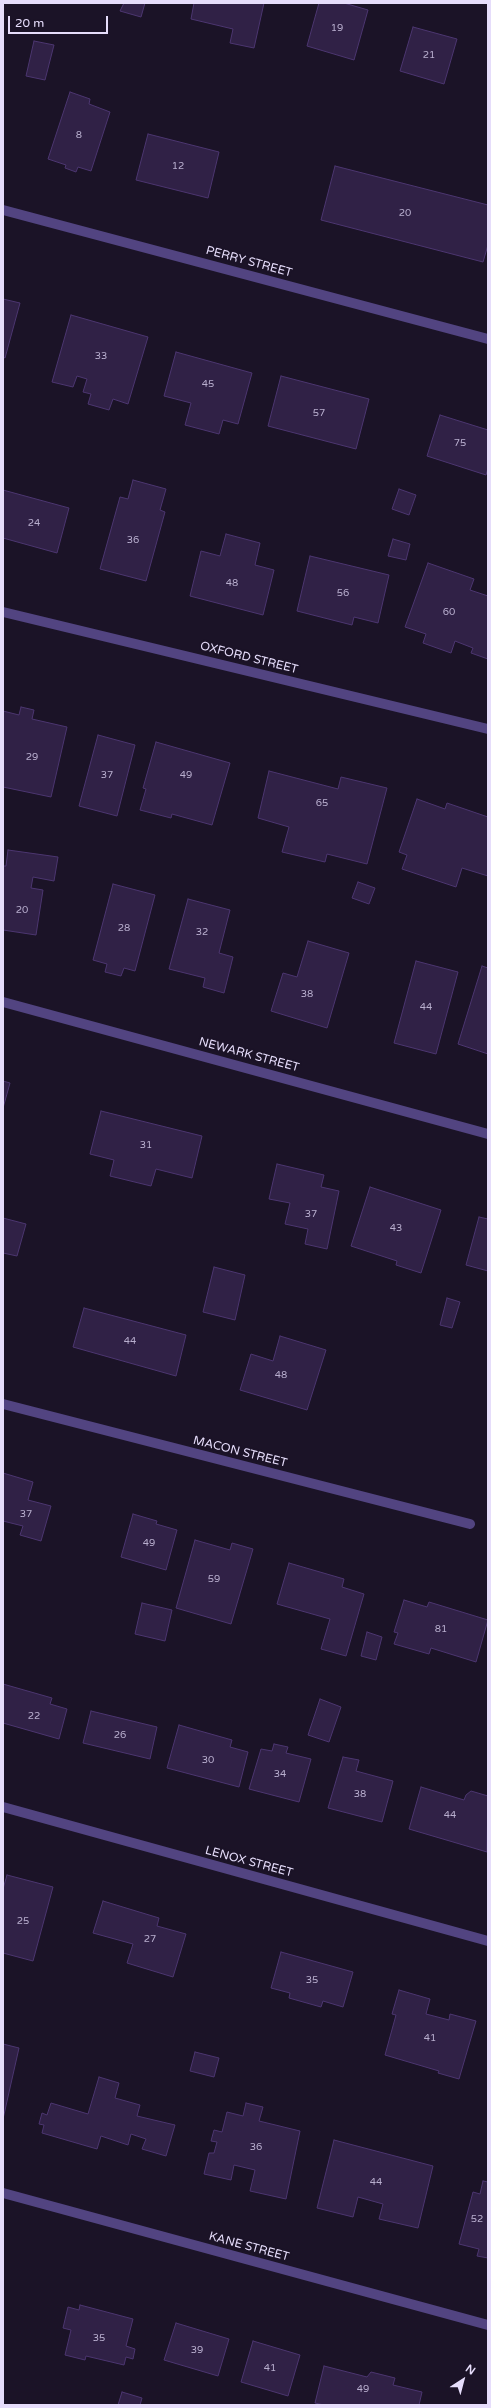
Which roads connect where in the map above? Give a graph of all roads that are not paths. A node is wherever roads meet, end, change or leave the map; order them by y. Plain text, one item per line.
1 (3, 210) edge
2 (488, 339) edge
3 (3, 612) edge
4 (488, 729) edge
5 (3, 1002) edge
6 (488, 1134) edge
7 (3, 1404) edge
8 (470, 1524) dead end
9 (3, 1808) edge
10 (488, 1941) edge
11 (3, 2193) edge
12 (488, 2325) edge

1 - 2 street, PERRY STREET
3 - 4 street, OXFORD STREET
5 - 6 street, NEWARK STREET
7 - 8 street, MACON STREET
9 - 10 street, LENOX STREET
11 - 12 street, KANE STREET

